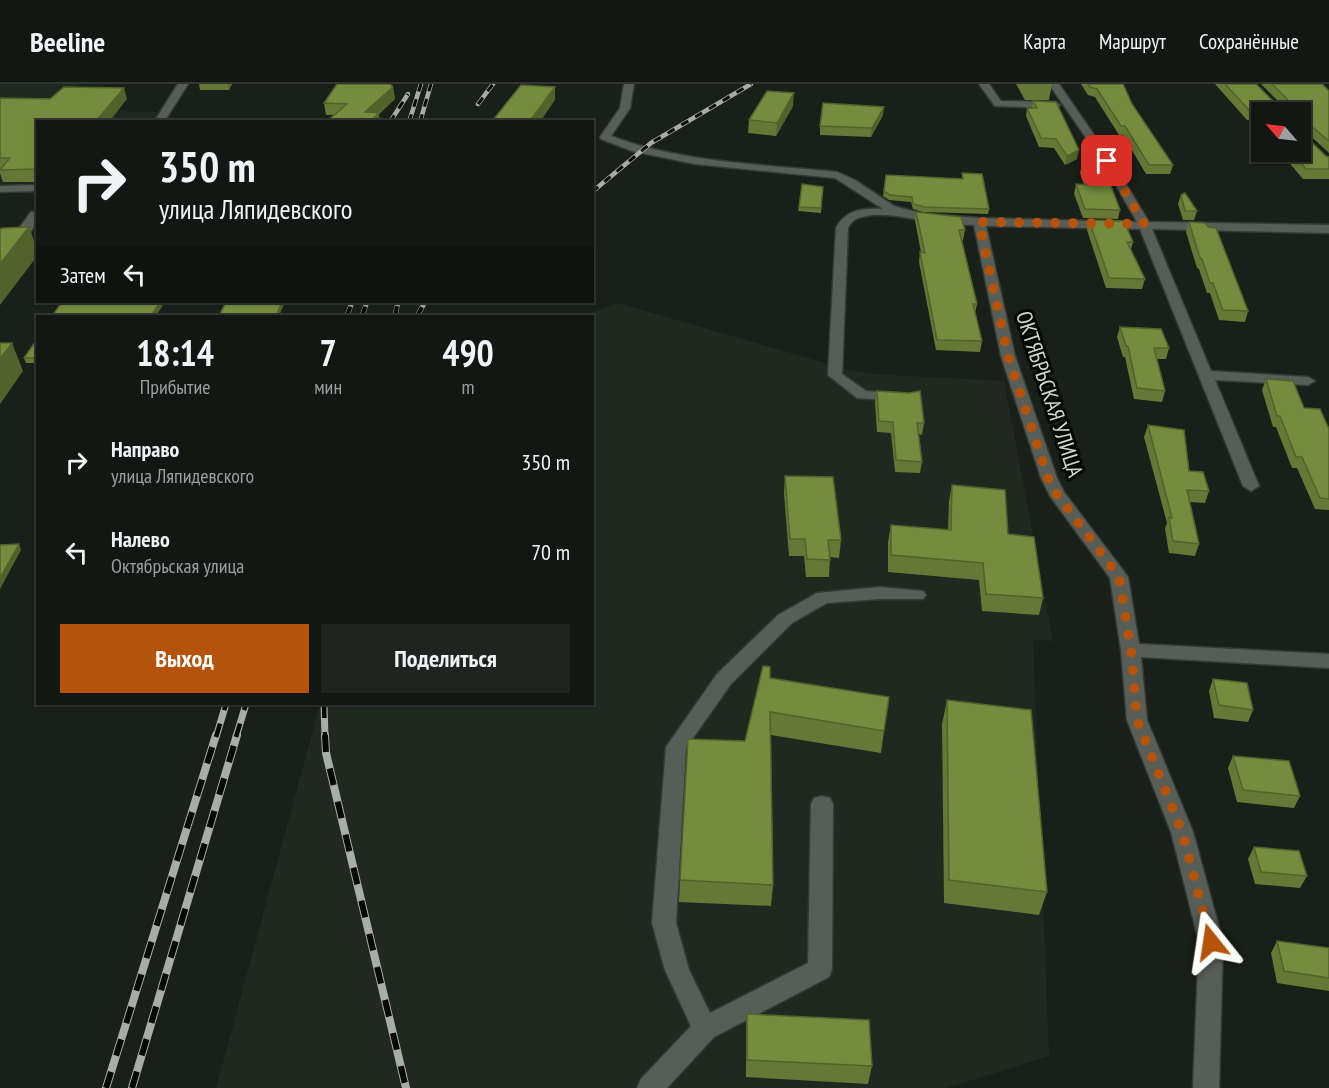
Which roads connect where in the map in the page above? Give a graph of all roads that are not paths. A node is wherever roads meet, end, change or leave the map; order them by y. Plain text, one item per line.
1 (183, 84) edge
2 (629, 84) edge
3 (984, 84) edge
4 (1054, 84) edge
5 (1069, 106) junction
6 (160, 120) edge
7 (594, 134) edge
8 (605, 137) junction
9 (36, 188) edge
10 (0, 189) edge
11 (906, 214) junction
12 (35, 215) dead end
13 (979, 222) junction
14 (1144, 224) junction
15 (1329, 229) edge
16 (0, 254) edge
17 (1206, 375) junction
18 (1308, 381) dead end
19 (908, 398) edge
20 (1251, 486) dead end
21 (916, 595) dead end
22 (1131, 650) junction
23 (1329, 661) edge
24 (822, 804) dead end
25 (705, 1029) junction
26 (650, 1088) edge
27 (1206, 1088) edge

1 - 6 street
2 - 8 street
3 - 5 street
4 - 5 street
5 - 14 street
7 - 8 street
8 - 11 street
9 - 10 street
11 - 13 street
11 - 19 street
12 - 16 street
13 - 14 street
13 - 22 street, ОКТЯБРЬСКАЯ УЛИЦА
14 - 15 street
14 - 17 street
17 - 18 street
17 - 20 street
21 - 25 street
22 - 23 street
22 - 27 street, ОКТЯБРЬСКАЯ УЛИЦА
24 - 25 street
25 - 26 street

